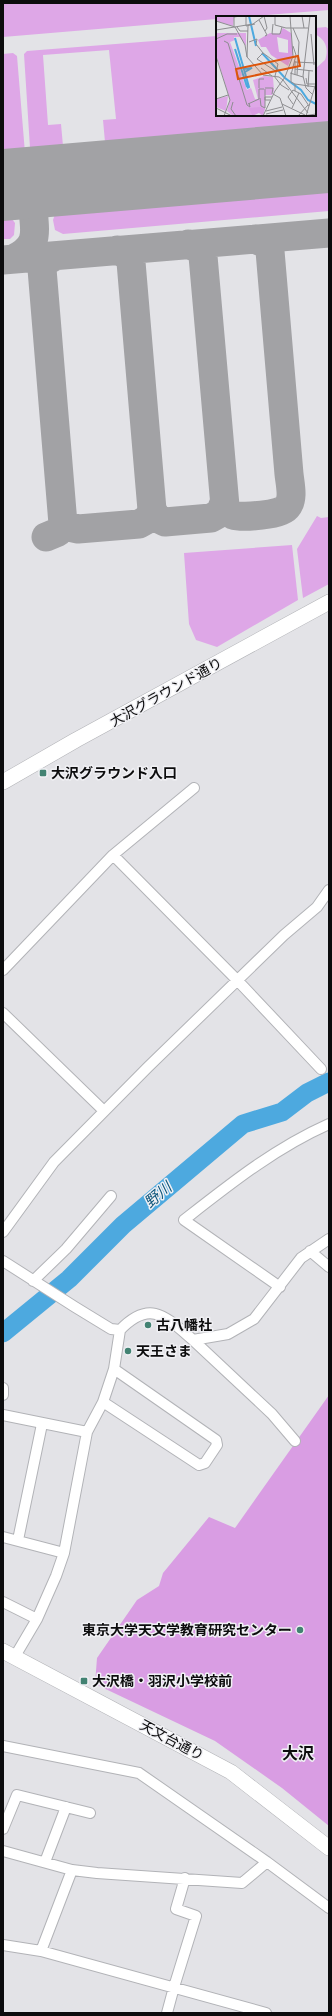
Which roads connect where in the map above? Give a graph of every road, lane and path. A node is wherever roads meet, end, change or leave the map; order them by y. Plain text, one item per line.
1 (329, 602) edge
2 (3, 782) edge
3 (194, 788) dead end
4 (113, 855) junction
5 (329, 890) edge
6 (3, 970) edge
7 (238, 981) junction
8 (3, 1013) edge
9 (321, 1069) dead end
10 (104, 1111) junction
11 (329, 1124) edge
12 (111, 1196) dead end
13 (3, 1232) edge
14 (329, 1239) edge
15 (310, 1251) junction
16 (3, 1260) edge
17 (329, 1267) edge
18 (33, 1281) junction
19 (280, 1287) junction
20 (120, 1330) junction
21 (193, 1340) junction
22 (114, 1370) junction
23 (3, 1388) edge
24 (3, 1395) edge
25 (103, 1402) junction
26 (3, 1416) edge
27 (42, 1424) junction
28 (87, 1432) junction
29 (295, 1441) dead end
30 (3, 1537) edge
31 (18, 1540) junction
32 (64, 1553) junction
33 (3, 1602) edge
34 (37, 1619) junction
35 (7, 1656) edge
36 (3, 1746) edge
37 (66, 1807) junction
38 (90, 1813) dead end
39 (3, 1829) edge
40 (329, 1848) edge
41 (3, 1851) edge
42 (45, 1862) junction
43 (267, 1862) junction
44 (72, 1870) junction
45 (185, 1878) junction
46 (329, 1908) edge
47 (3, 1945) edge
48 (41, 1951) junction
49 (174, 1987) junction
50 (167, 2013) edge
51 (266, 2013) edge

1 - 2 street, 大沢グラウンド通り
3 - 4 street
4 - 6 street
4 - 7 street
5 - 7 street
7 - 9 street
7 - 10 street
8 - 10 street
10 - 13 street
11 - 19 street
12 - 18 street
14 - 15 street
15 - 17 street
15 - 19 street
16 - 18 street
18 - 20 street
19 - 21 street
20 - 21 street
20 - 22 street
21 - 29 street
22 - 25 street
22 - 25 street
23 - 24 street
25 - 28 street
26 - 27 street
27 - 28 street
27 - 31 street
28 - 32 street
30 - 31 street
31 - 32 street
32 - 34 street
33 - 34 street
34 - 35 street
35 - 40 street, 天文台通り
36 - 43 street
37 - 38 street
37 - 39 street
37 - 42 street
41 - 42 street
42 - 44 street
43 - 45 street
43 - 46 street
44 - 45 street
44 - 48 street
45 - 49 street
47 - 48 street
48 - 49 street
49 - 50 street
49 - 51 street

